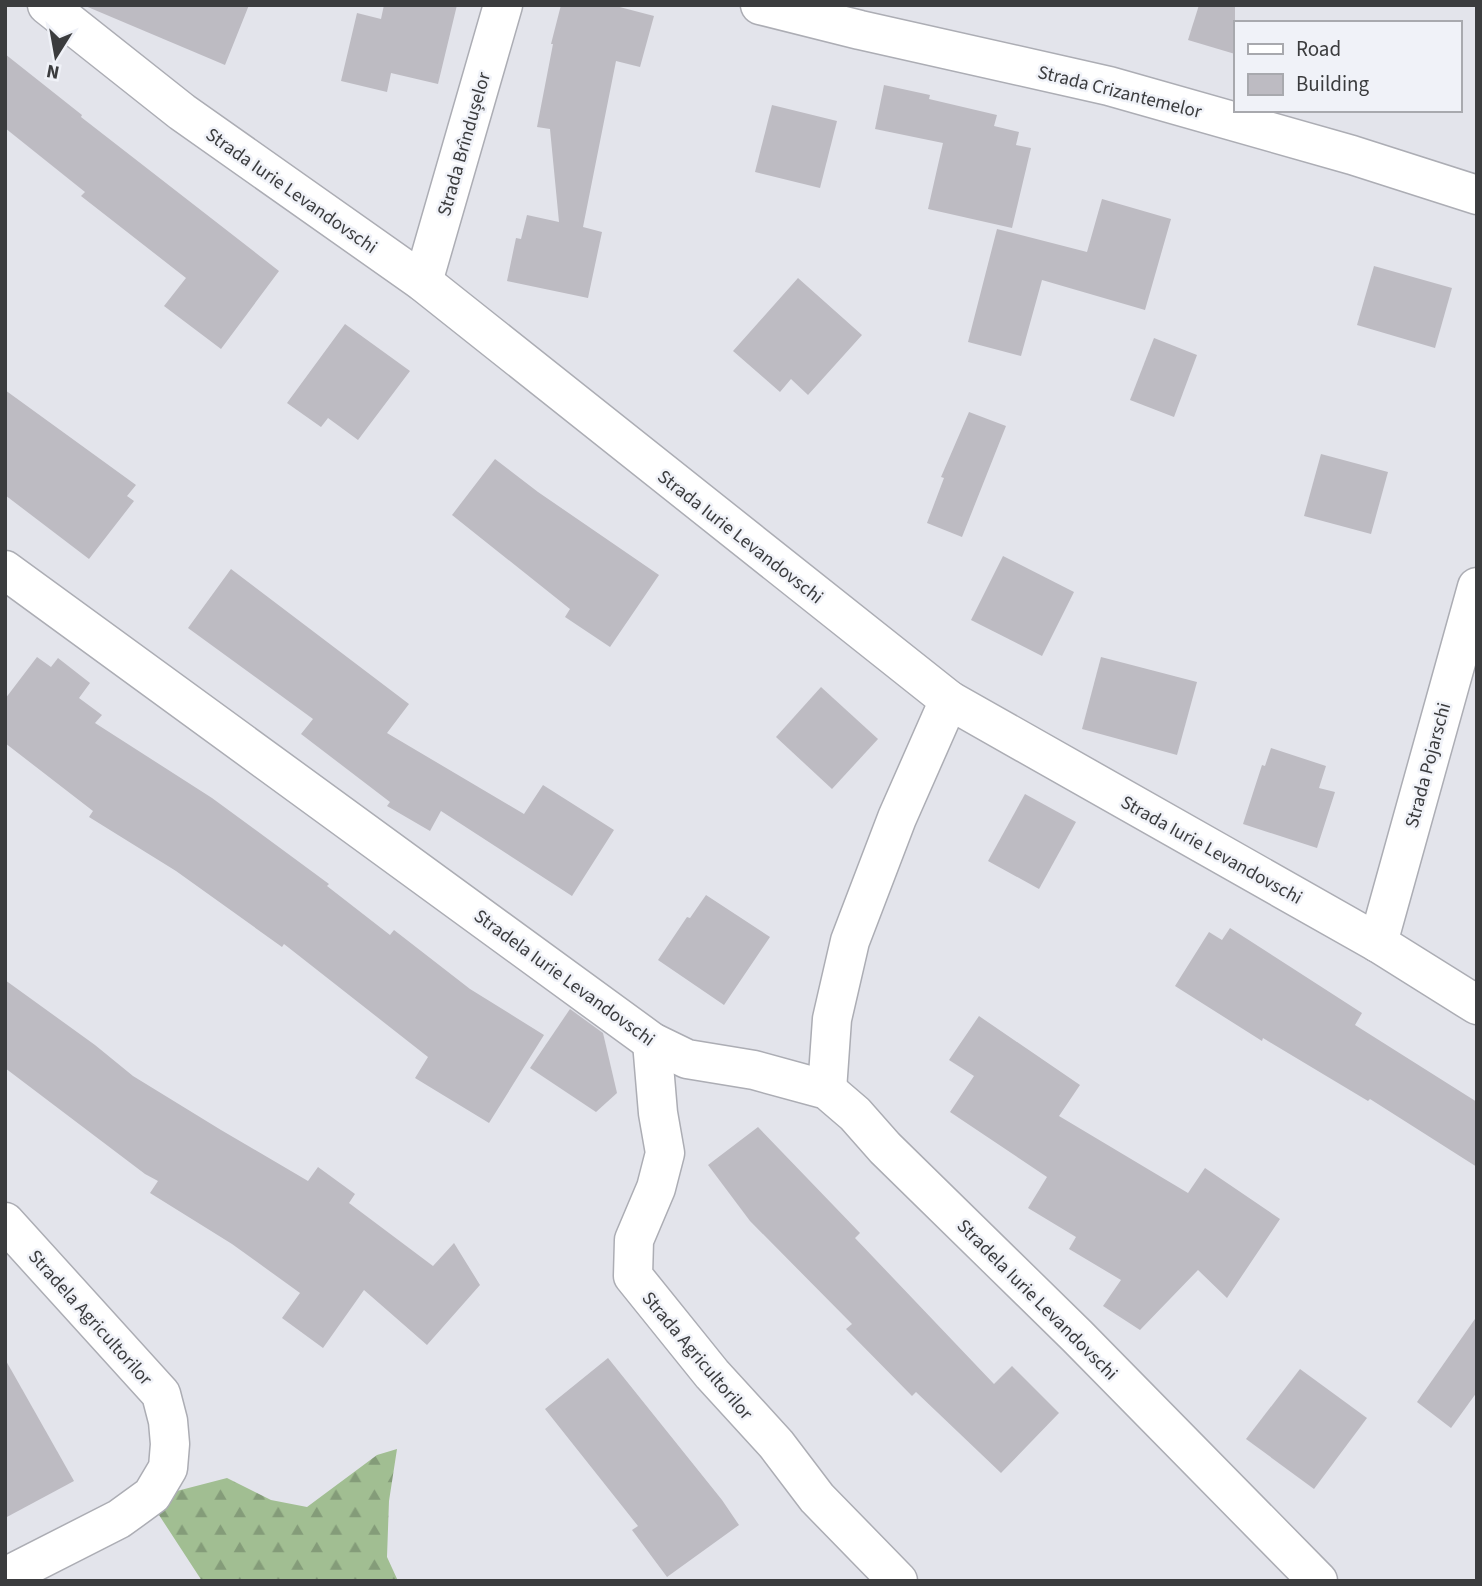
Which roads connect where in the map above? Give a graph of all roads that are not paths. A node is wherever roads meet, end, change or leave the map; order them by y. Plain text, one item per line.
1 (47, 5) edge
2 (503, 5) edge
3 (760, 5) edge
4 (1477, 195) edge
5 (423, 282) junction
6 (5, 570) edge
7 (1477, 587) edge
8 (948, 700) junction
9 (1378, 943) junction
10 (1477, 1004) edge
11 (652, 1042) junction
12 (827, 1090) junction
13 (5, 1222) edge
14 (5, 1577) edge
15 (898, 1581) edge
16 (1318, 1581) edge

1 - 5 street, Strada Iurie Levandovschi
2 - 5 street, Strada Brîndușelor
3 - 4 street, Strada Crizantemelor
5 - 8 street, Strada Iurie Levandovschi
6 - 11 street, Stradela Iurie Levandovschi
7 - 9 street, Strada Pojarschi
8 - 9 street, Strada Iurie Levandovschi
8 - 12 street
9 - 10 street, Strada Iurie Levandovschi
11 - 12 street, Stradela Iurie Levandovschi
11 - 15 street, Strada Agricultorilor
12 - 16 street, Stradela Iurie Levandovschi
13 - 14 street, Stradela Agricultorilor

